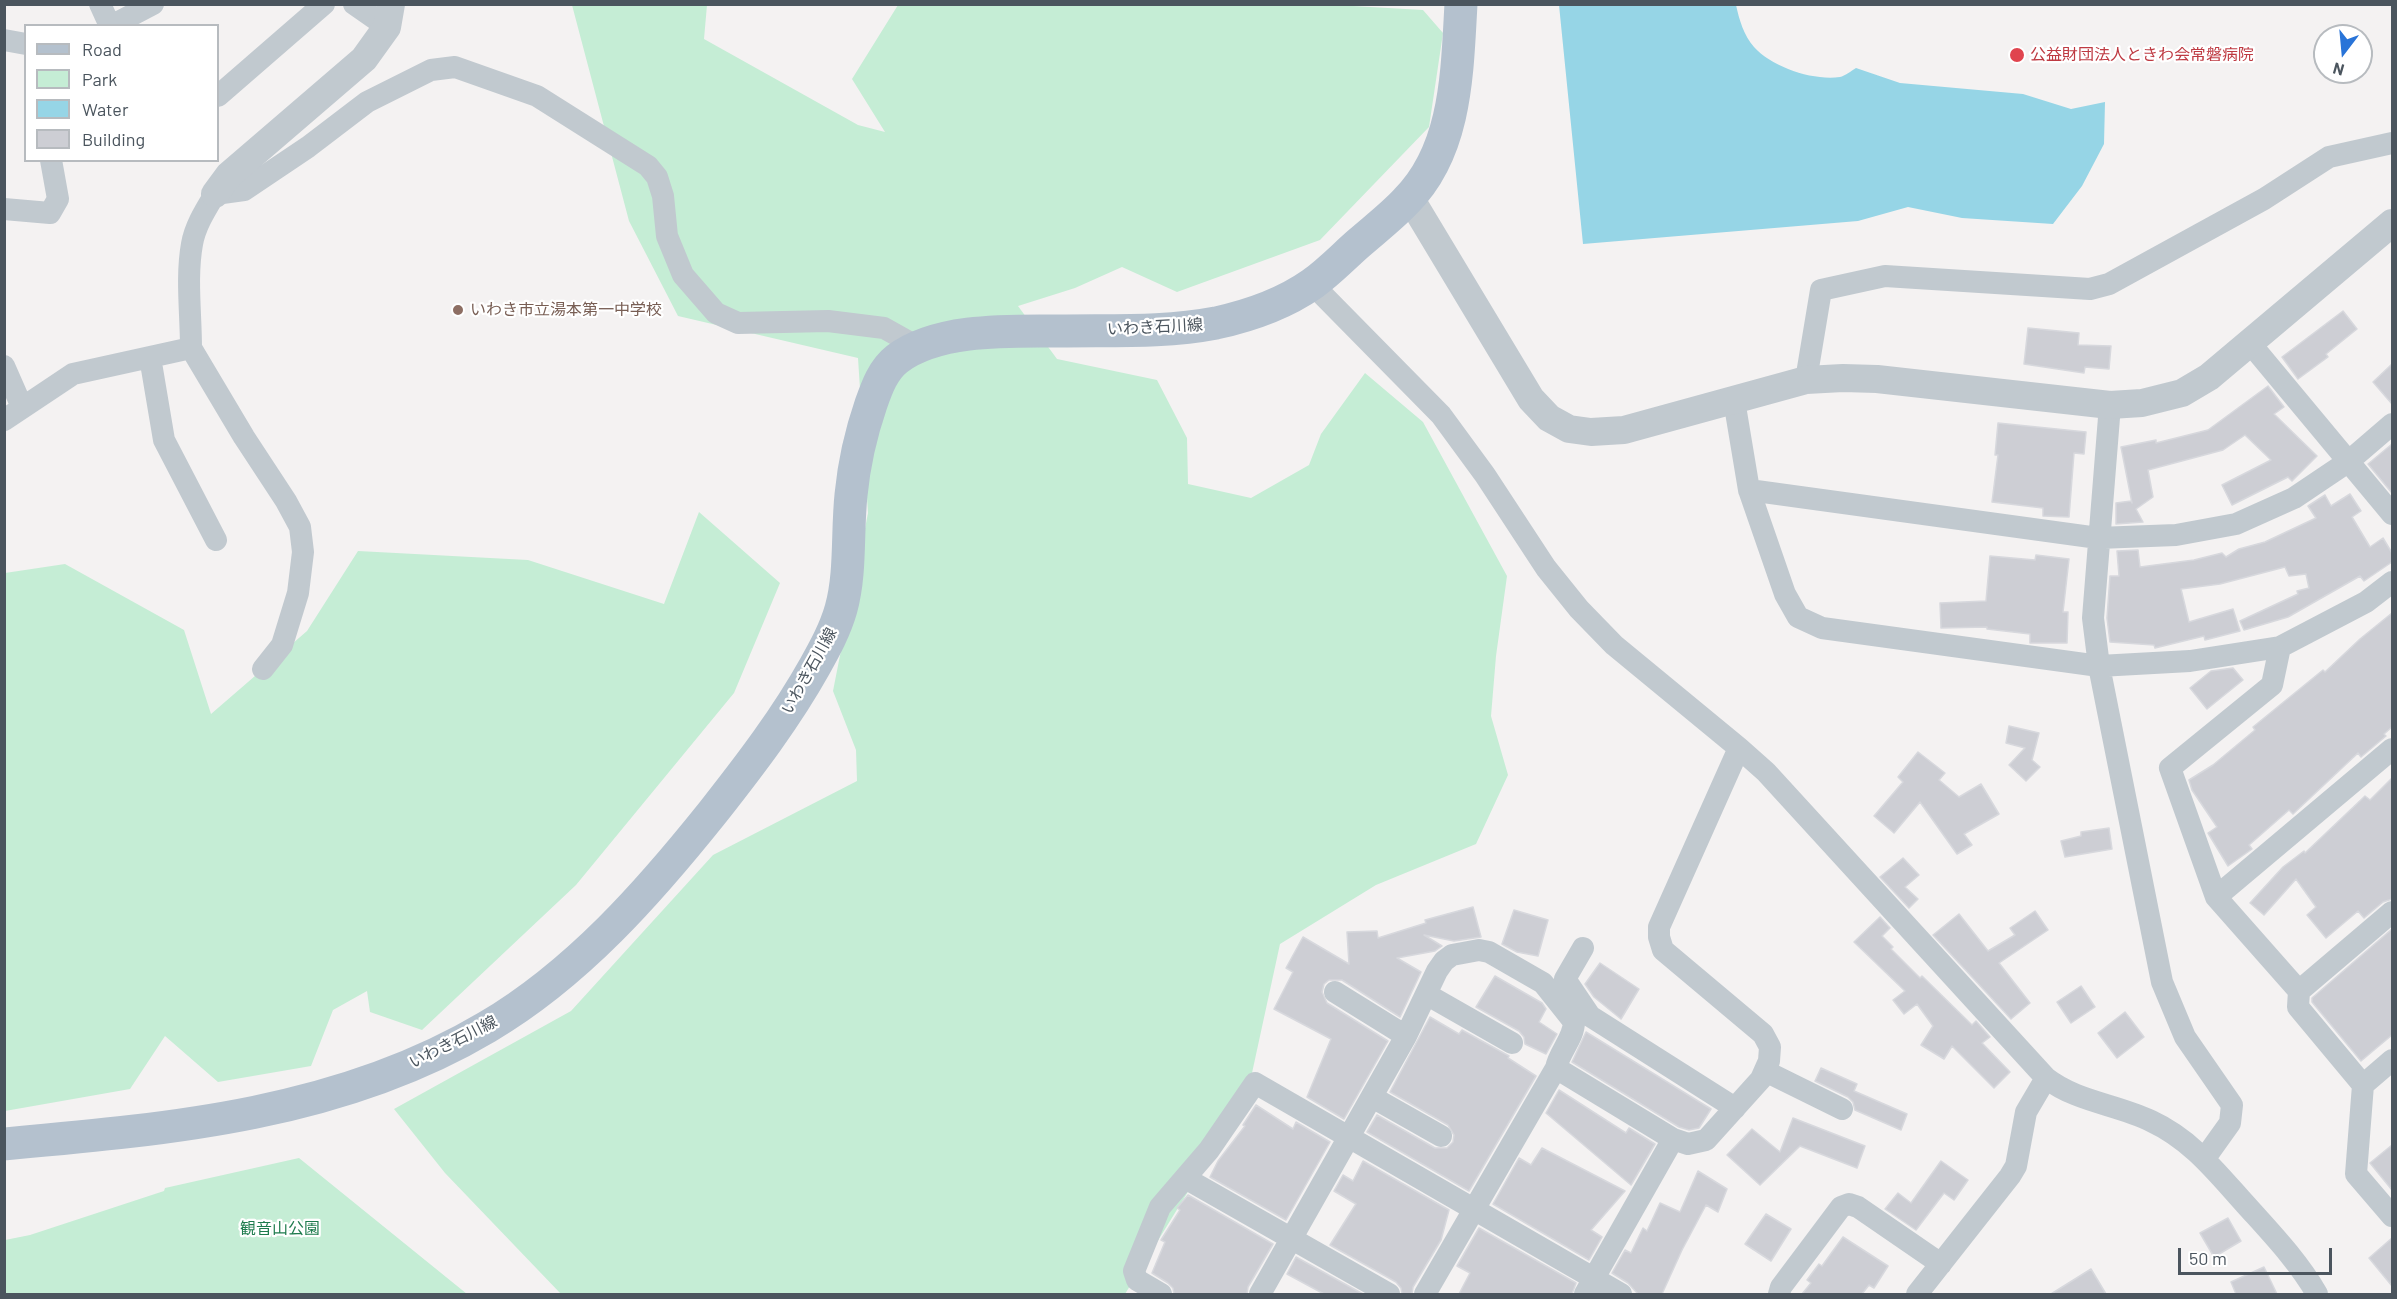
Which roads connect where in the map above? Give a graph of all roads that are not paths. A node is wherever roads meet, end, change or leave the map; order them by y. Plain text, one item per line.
1 (100, 4) edge
2 (153, 4) edge
3 (324, 4) edge
4 (354, 4) edge
5 (1461, 4) edge
6 (389, 16) edge
7 (109, 24) edge
8 (114, 24) edge
9 (4, 40) edge
10 (24, 44) edge
11 (219, 95) edge
12 (2392, 143) edge
13 (51, 162) edge
14 (216, 194) junction
15 (1410, 198) junction
16 (4, 209) edge
17 (2392, 223) edge
18 (1312, 284) junction
19 (2249, 342) junction
20 (918, 347) junction
21 (191, 348) junction
22 (150, 357) junction
23 (4, 366) edge
24 (1806, 380) junction
25 (1734, 400) junction
26 (2110, 405) junction
27 (13, 413) edge
28 (2392, 424) edge
29 (2349, 461) junction
30 (1749, 490) junction
31 (2392, 514) edge
32 (2098, 538) junction
33 (216, 540) dead end
34 (2392, 582) edge
35 (2280, 647) junction
36 (2099, 666) junction
37 (263, 669) dead end
38 (1739, 747) junction
39 (2392, 750) edge
40 (2216, 897) junction
41 (2392, 912) edge
42 (1583, 948) dead end
43 (2299, 991) junction
44 (1335, 992) dead end
45 (1426, 994) junction
46 (1406, 1036) junction
47 (1512, 1043) dead end
48 (2392, 1060) edge
49 (1556, 1068) junction
50 (1765, 1071) junction
51 (2046, 1078) junction
52 (2363, 1086) junction
53 (1372, 1097) junction
54 (1735, 1108) junction
55 (1842, 1109) dead end
56 (1441, 1136) dead end
57 (1349, 1137) junction
58 (1673, 1139) junction
59 (4, 1144) edge
60 (2205, 1158) junction
61 (1185, 1178) junction
62 (1474, 1209) junction
63 (2392, 1216) edge
64 (1291, 1239) junction
65 (1941, 1264) junction
66 (1589, 1287) edge
67 (1161, 1294) edge
68 (1260, 1294) edge
69 (1389, 1294) edge
70 (1425, 1294) edge
71 (1621, 1294) edge
72 (1779, 1294) edge
73 (1917, 1294) edge
74 (2318, 1294) edge

1 - 7 street
2 - 8 street
3 - 11 street
4 - 6 street
5 - 15 main road, いわき石川線
6 - 14 street
9 - 10 street
12 - 24 street
13 - 16 street
14 - 20 street
14 - 21 street
15 - 18 main road, いわき石川線
15 - 25 street
17 - 19 street
18 - 20 main road, いわき石川線
18 - 38 street
19 - 26 street
19 - 29 street
20 - 59 main road, いわき石川線
21 - 22 street
21 - 37 street
22 - 27 street
22 - 33 street
23 - 27 street
24 - 25 street
24 - 26 street
25 - 30 street
26 - 32 street
28 - 29 street
29 - 31 street
29 - 32 street
30 - 32 street
30 - 36 street
32 - 36 street
34 - 35 street
35 - 36 street
35 - 40 street
36 - 60 street
38 - 50 street
38 - 51 street
39 - 40 street
40 - 43 street
41 - 43 street
42 - 54 street
43 - 52 street
44 - 46 street
45 - 46 street
45 - 47 street
45 - 49 street
46 - 53 street
48 - 52 street
49 - 58 street
49 - 62 street
50 - 54 street
50 - 55 street
51 - 60 street
51 - 65 street
52 - 63 street
53 - 56 street
53 - 57 street
54 - 58 street
57 - 61 street
57 - 62 street
57 - 64 street
58 - 66 street
60 - 74 street
61 - 64 street
61 - 67 street
62 - 66 street
62 - 70 street
64 - 68 street
64 - 69 street
65 - 72 street
65 - 73 street
66 - 71 street

